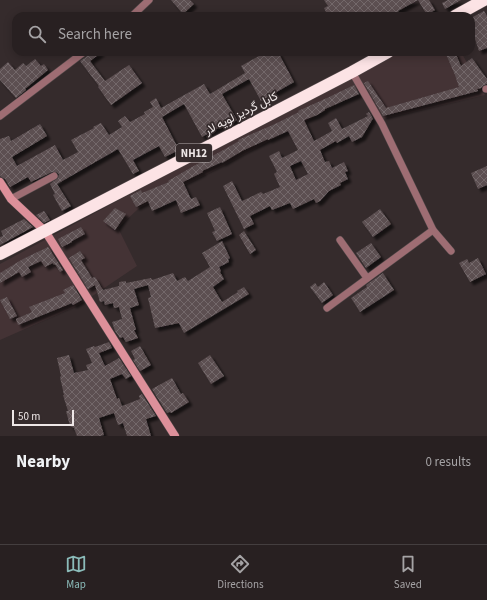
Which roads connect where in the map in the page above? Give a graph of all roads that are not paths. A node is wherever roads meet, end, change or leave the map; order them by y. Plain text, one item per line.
1 (149, 0) edge
2 (484, 0) edge
3 (136, 12) edge
4 (462, 12) edge
5 (79, 56) edge
6 (381, 56) edge
7 (352, 72) junction
8 (0, 116) edge
9 (54, 176) dead end
10 (0, 182) edge
11 (11, 199) junction
12 (433, 230) junction
13 (45, 231) junction
14 (340, 240) dead end
15 (451, 251) dead end
16 (0, 254) edge
17 (367, 278) junction
18 (327, 308) dead end
19 (175, 436) edge

1 - 3 street
2 - 4 highway
5 - 8 street
6 - 7 highway, کابل گردیز لویه لار / NH12
7 - 12 street
7 - 13 highway, کابل گردیز لویه لار / NH12
9 - 11 street
10 - 11 street
11 - 13 street
12 - 15 street
12 - 17 street
13 - 16 highway, کابل گردیز لویه لار / NH12
13 - 19 street
14 - 17 street
17 - 18 street

